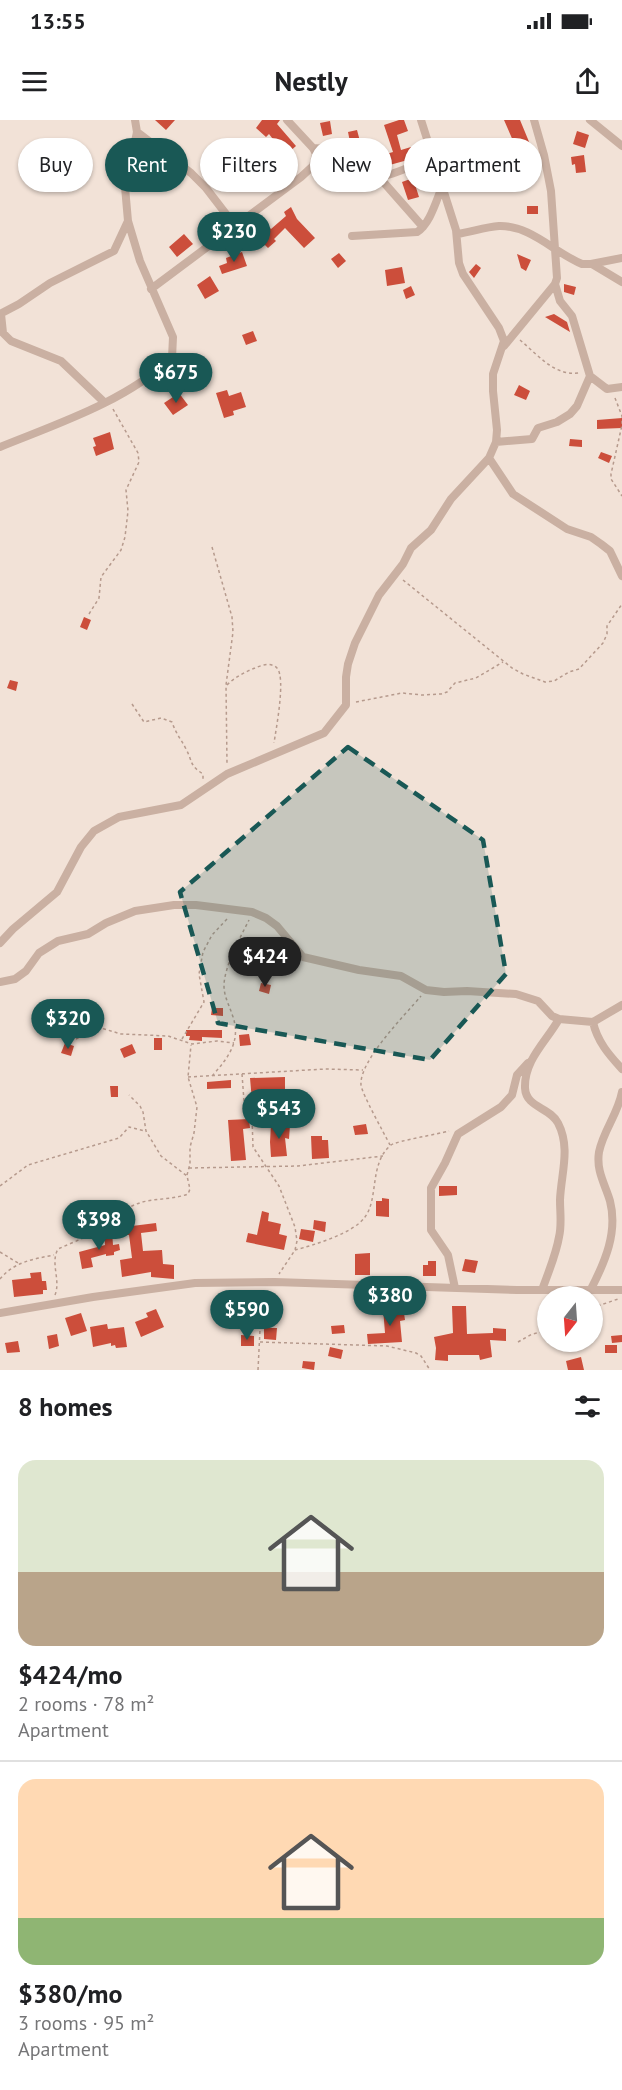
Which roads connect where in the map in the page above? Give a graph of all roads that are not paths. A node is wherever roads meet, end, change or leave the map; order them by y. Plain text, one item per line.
1 (135, 120) edge
2 (287, 120) edge
3 (421, 120) edge
4 (534, 120) edge
5 (590, 120) edge
6 (137, 132) junction
7 (426, 138) edge
8 (310, 144) edge
9 (622, 146) edge
10 (310, 169) edge
11 (392, 192) edge
12 (440, 192) edge
13 (444, 192) edge
14 (128, 221) junction
15 (236, 226) junction
16 (423, 227) junction
17 (457, 234) junction
18 (352, 236) dead end
19 (555, 248) junction
20 (622, 258) edge
21 (591, 264) junction
22 (622, 282) edge
23 (555, 284) junction
24 (151, 289) junction
25 (1, 314) edge
26 (504, 346) junction
27 (589, 375) junction
28 (622, 387) edge
29 (106, 401) junction
30 (496, 442) junction
31 (0, 447) edge
32 (489, 458) junction
33 (622, 576) edge
34 (0, 943) edge
35 (0, 982) edge
36 (622, 1005) edge
37 (559, 1019) junction
38 (593, 1022) junction
39 (530, 1060) junction
40 (622, 1069) edge
41 (622, 1092) edge
42 (543, 1286) edge
43 (593, 1286) edge
44 (454, 1288) junction
45 (537, 1290) edge
46 (603, 1290) edge
47 (622, 1290) edge
48 (0, 1313) edge

1 - 6 street
2 - 8 street
3 - 7 street
4 - 19 street
5 - 9 street
6 - 14 street
6 - 15 street
10 - 15 street
11 - 16 street
12 - 16 street
13 - 17 street
14 - 24 street
14 - 25 street
15 - 24 street
16 - 18 street
17 - 19 street
17 - 26 street
19 - 21 street
19 - 23 street
20 - 21 street
21 - 22 street
23 - 26 street
23 - 27 street
24 - 29 street
25 - 29 street
26 - 30 street
27 - 28 street
27 - 30 street
29 - 31 street
30 - 32 street
32 - 33 street
32 - 34 street
35 - 37 street
36 - 38 street
37 - 38 street
37 - 39 street
38 - 40 street
39 - 42 street
39 - 44 street
41 - 43 street
44 - 45 street
44 - 48 street
46 - 47 street

